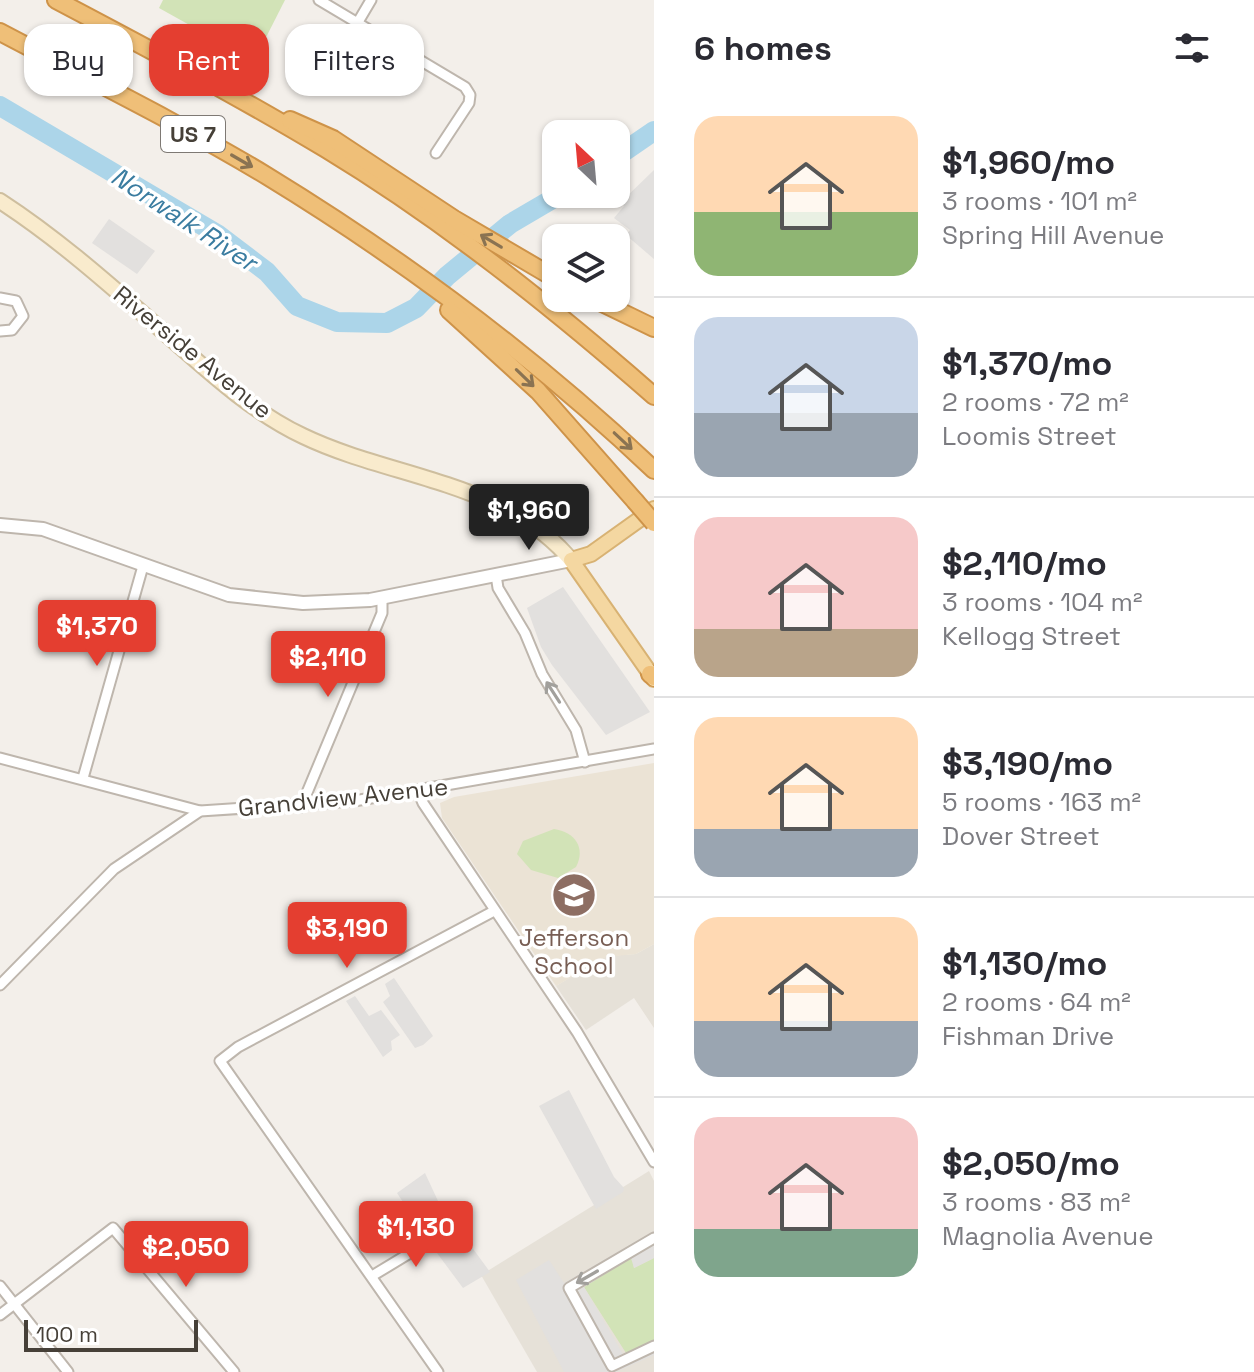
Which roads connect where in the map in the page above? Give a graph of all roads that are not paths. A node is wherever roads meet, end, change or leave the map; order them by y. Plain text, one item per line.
1 (56, 0) edge
2 (319, 0) edge
3 (371, 0) edge
4 (358, 22) junction
5 (0, 32) edge
6 (436, 153) dead end
7 (0, 201) edge
8 (430, 210) junction
9 (542, 271) edge
10 (0, 298) edge
11 (621, 312) edge
12 (472, 322) junction
13 (654, 328) edge
14 (0, 331) edge
15 (654, 396) edge
16 (654, 470) edge
17 (654, 509) edge
18 (654, 523) edge
19 (0, 525) edge
20 (571, 560) junction
21 (143, 566) junction
22 (496, 575) junction
23 (382, 598) junction
24 (653, 677) edge
25 (654, 749) edge
26 (0, 758) edge
27 (585, 762) junction
28 (83, 778) junction
29 (418, 791) junction
30 (301, 807) junction
31 (200, 811) junction
32 (494, 911) junction
33 (0, 985) edge
34 (654, 1162) edge
35 (443, 1233) dead end
36 (654, 1238) edge
37 (372, 1276) junction
38 (0, 1286) edge
39 (13, 1304) junction
40 (0, 1315) edge
41 (654, 1346) edge
42 (68, 1372) edge
43 (234, 1372) edge
44 (438, 1372) edge

1 - 8 highway, US 7
2 - 4 street
3 - 4 street
4 - 6 street
5 -> 12 highway, US 7
7 - 20 main road, Riverside Avenue
9 -> 8 highway
8 - 15 highway, US 7
10 - 14 street
11 - 13 highway
12 -> 16 highway
12 -> 18 highway, bridge
17 - 20 main road
19 - 21 street
20 - 22 street
20 - 24 main road
21 - 23 street
21 - 28 street
22 - 23 street
27 -> 22 street
23 - 30 street
25 - 27 street, Grandview Avenue
26 - 28 street
27 - 29 street, Grandview Avenue
28 - 31 street
29 - 30 street, Grandview Avenue
29 - 32 street
30 - 31 street, Grandview Avenue
31 - 33 street
32 - 34 street
32 - 37 street
35 - 37 street
36 -> 41 street
37 - 44 street
38 - 39 street
39 - 40 street
39 - 42 street
39 - 43 street

